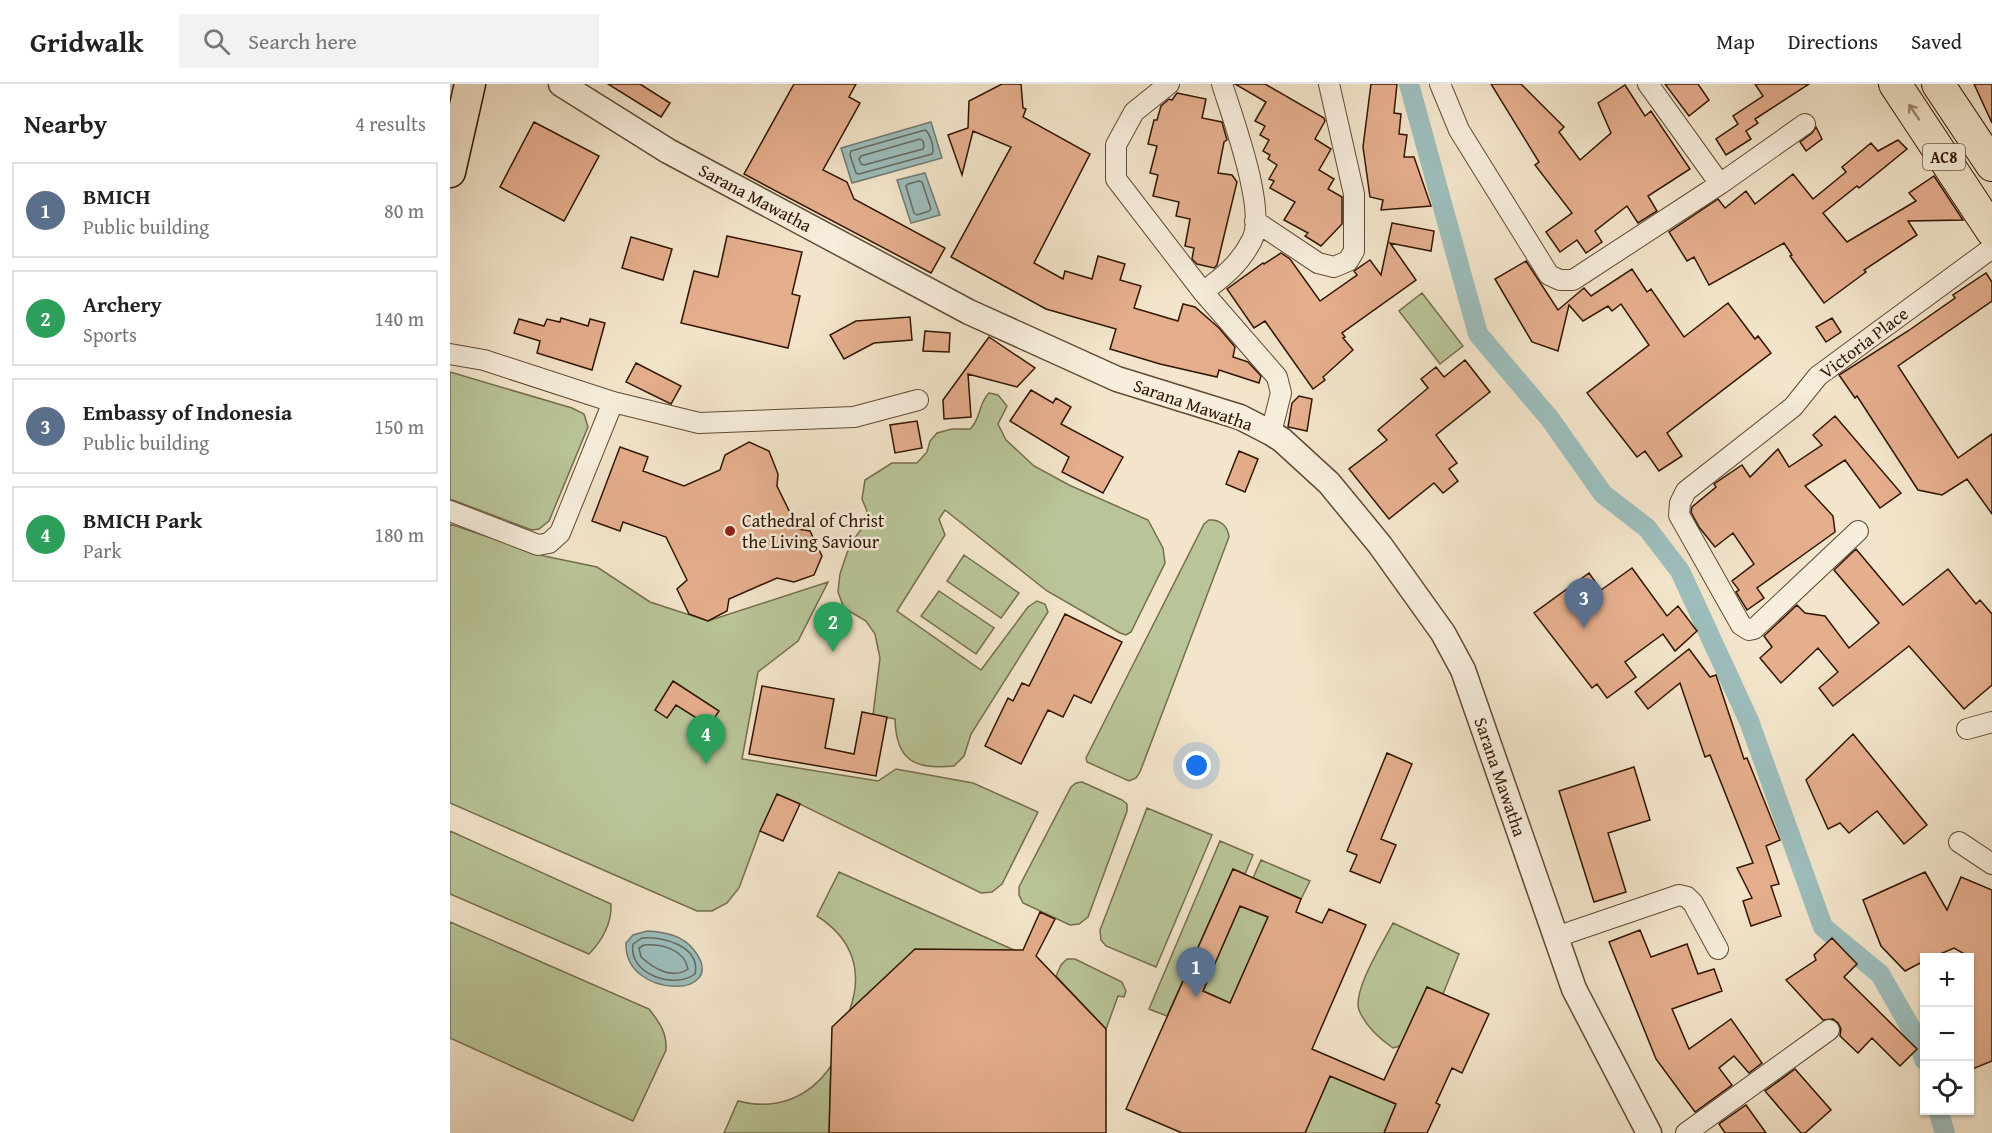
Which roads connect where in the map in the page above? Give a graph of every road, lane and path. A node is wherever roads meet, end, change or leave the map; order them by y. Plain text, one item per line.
1 (470, 84) edge
2 (561, 84) edge
3 (1169, 84) edge
4 (1222, 84) edge
5 (1329, 84) edge
6 (1440, 84) edge
7 (1648, 84) edge
8 (1895, 84) edge
9 (1938, 84) edge
10 (1805, 124) dead end
11 (1988, 149) edge
12 (450, 172) edge
13 (1720, 184) junction
14 (1255, 221) junction
15 (1992, 231) edge
16 (1992, 248) edge
17 (1203, 292) junction
18 (450, 354) edge
19 (918, 400) dead end
20 (613, 402) junction
21 (1271, 433) junction
22 (450, 511) edge
23 (1858, 531) dead end
24 (1992, 722) edge
25 (1967, 729) dead end
26 (1959, 842) dead end
27 (1992, 864) edge
28 (1556, 937) junction
29 (1718, 949) dead end
30 (1830, 1030) dead end
31 (1649, 1133) edge
32 (1686, 1133) edge

1 - 12 main road
2 - 21 street, Sarana Mawatha
3 - 17 street
4 - 14 street
5 - 14 street
6 - 13 street
7 - 13 street
15 -> 8 highway, AC8
9 - 11 highway, AC8
10 - 13 street
14 - 17 street
16 - 23 street, Victoria Place
17 - 21 street
18 - 20 street
19 - 20 street
20 - 22 street
21 - 28 street, Sarana Mawatha
24 - 25 street
26 - 27 street
28 - 29 street
28 - 31 street, Sarana Mawatha
30 - 32 street

